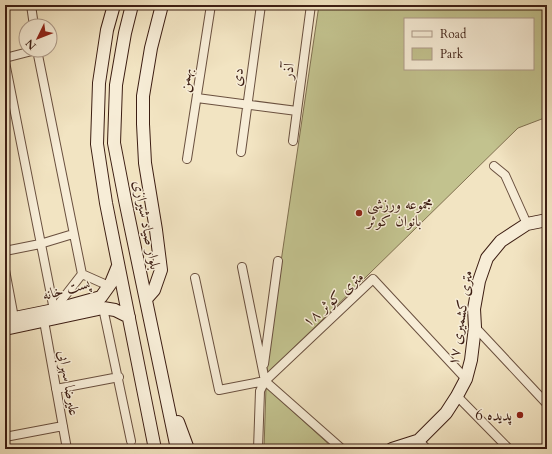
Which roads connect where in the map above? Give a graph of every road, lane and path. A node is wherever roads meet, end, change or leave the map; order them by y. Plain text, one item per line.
1 (31, 5) edge
2 (114, 5) edge
3 (132, 5) edge
4 (162, 5) edge
5 (211, 5) edge
6 (261, 5) edge
7 (311, 5) edge
8 (33, 18) edge
9 (18, 55) edge
10 (5, 58) edge
11 (38, 58) edge
12 (5, 62) edge
13 (196, 98) junction
14 (248, 105) junction
15 (297, 112) junction
16 (293, 141) dead end
17 (241, 152) dead end
18 (187, 159) dead end
19 (494, 166) dead end
20 (125, 200) junction
21 (106, 203) junction
22 (547, 220) edge
23 (527, 224) junction
24 (73, 234) junction
25 (40, 244) junction
26 (5, 251) edge
27 (278, 261) dead end
28 (118, 266) junction
29 (242, 267) dead end
30 (5, 270) edge
31 (82, 274) junction
32 (195, 278) dead end
33 (109, 286) junction
34 (146, 299) junction
35 (102, 303) junction
36 (54, 310) junction
37 (129, 317) junction
38 (9, 319) edge
39 (44, 321) junction
40 (475, 327) junction
41 (5, 329) edge
42 (263, 371) junction
43 (118, 377) junction
44 (466, 379) junction
45 (265, 381) junction
46 (163, 382) junction
47 (56, 389) junction
48 (143, 391) junction
49 (457, 396) junction
50 (547, 404) edge
51 (63, 426) junction
52 (5, 437) edge
53 (131, 442) dead end
54 (418, 446) edge
55 (68, 449) edge
56 (148, 449) edge
57 (155, 449) edge
58 (177, 449) edge
59 (188, 449) edge
60 (258, 449) edge
61 (342, 449) edge
62 (392, 449) edge
63 (509, 449) edge

1 - 8 street
2 - 21 street
3 - 20 street, بلوار صیاد شیرازی
4 - 34 street
5 - 13 street, بهمن
6 - 14 street, دی
7 - 15 street, آذر
9 - 10 street
11 - 24 street
12 - 25 street
13 - 14 street
13 - 18 street, بهمن
14 - 15 street
14 - 17 street, دی
15 - 16 street, آذر
19 - 23 street
20 - 21 street
20 - 34 street, بلوار صیاد شیرازی
21 - 28 street
22 - 23 street, ۱۷ متری کشمیری
23 - 40 street, ۱۷ متری کشمیری
24 - 25 street
24 - 31 street
25 - 26 street
25 - 36 street
27 - 42 street
28 - 33 street, پست خانه
28 - 37 street
29 - 42 street
30 - 38 street
31 - 33 street
31 - 36 street
32 - 45 street
33 - 35 street, پست خانه
34 - 46 street, بلوار صیاد شیرازی
35 - 36 street, پست خانه
35 - 37 street
35 - 39 street
35 - 43 street
36 - 38 street, پست خانه
37 - 48 street
39 - 41 street
39 - 47 street, علیرضا سهرابی
40 - 44 street, ۱۷ متری کشمیری
40 - 50 street
42 - 45 street
43 - 47 street
43 - 53 street
44 - 45 street, ۱۸ متری کوثر
44 - 49 street, ۱۷ متری کشمیری
45 - 60 street
45 - 61 street
46 - 58 street, بلوار صیاد شیرازی
46 - 59 street
47 - 51 street, علیرضا سهرابی
48 - 56 street
48 - 57 street
49 - 54 street, ۱۷ متری کشمیری
49 - 63 street
51 - 52 street
51 - 55 street, علیرضا سهرابی
54 - 62 street

